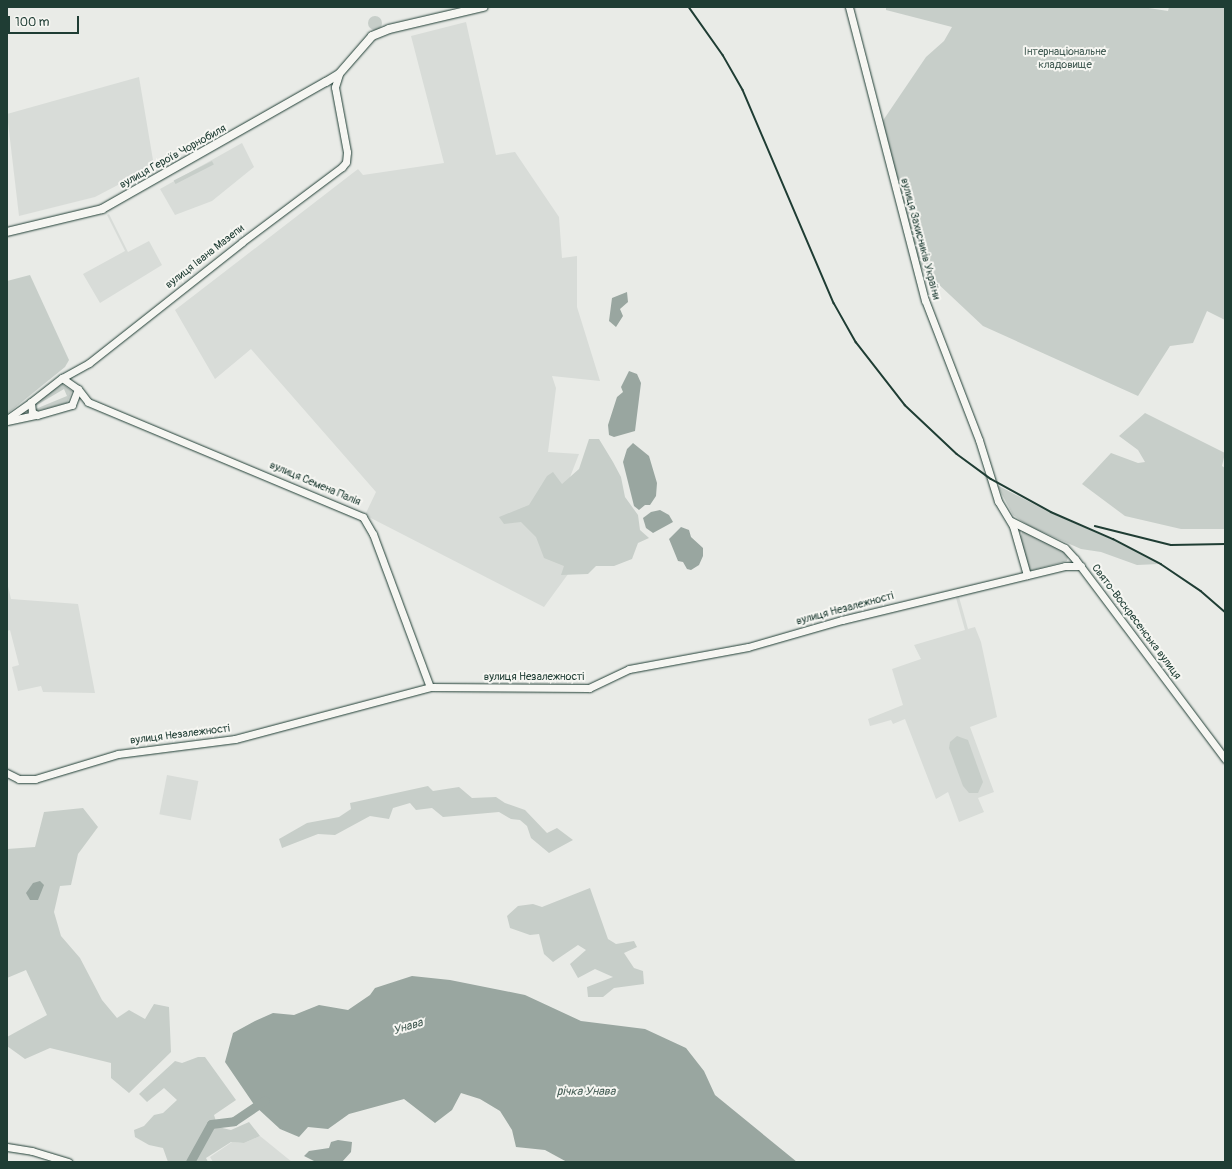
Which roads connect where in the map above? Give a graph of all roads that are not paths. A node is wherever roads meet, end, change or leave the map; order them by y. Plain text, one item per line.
1 (483, 7) edge
2 (849, 7) edge
3 (339, 74) junction
4 (7, 232) edge
5 (78, 369) junction
6 (62, 378) junction
7 (76, 387) junction
8 (31, 402) junction
9 (88, 402) junction
10 (72, 405) junction
11 (36, 415) junction
12 (7, 420) edge
13 (1010, 521) junction
14 (1081, 566) junction
15 (1027, 575) junction
16 (430, 687) junction
17 (1225, 759) edge
18 (7, 773) edge
19 (7, 1147) edge
20 (68, 1162) edge

1 - 3 main road
2 - 13 street, вулиця Захисників України
3 - 4 main road, вулиця Героїв Чорнобиля
3 - 5 street, вулиця Івана Мазепи
5 - 6 street, вулиця Івана Мазепи
5 - 7 street
6 - 7 street
6 - 8 street, вулиця Івана Мазепи
7 - 9 street, вулиця Семена Палія
7 - 10 street
8 - 11 street
8 - 12 street
9 - 10 street
9 - 16 street, вулиця Семена Палія
10 - 11 street
11 - 12 street
13 - 14 street, Свято-Воскресенська вулиця
13 - 15 street, вулиця Захисників України
14 - 15 street, вулиця Незалежності
14 - 17 street, Свято-Воскресенська вулиця
15 - 16 street, вулиця Незалежності
16 - 18 street, вулиця Незалежності
19 - 20 street

